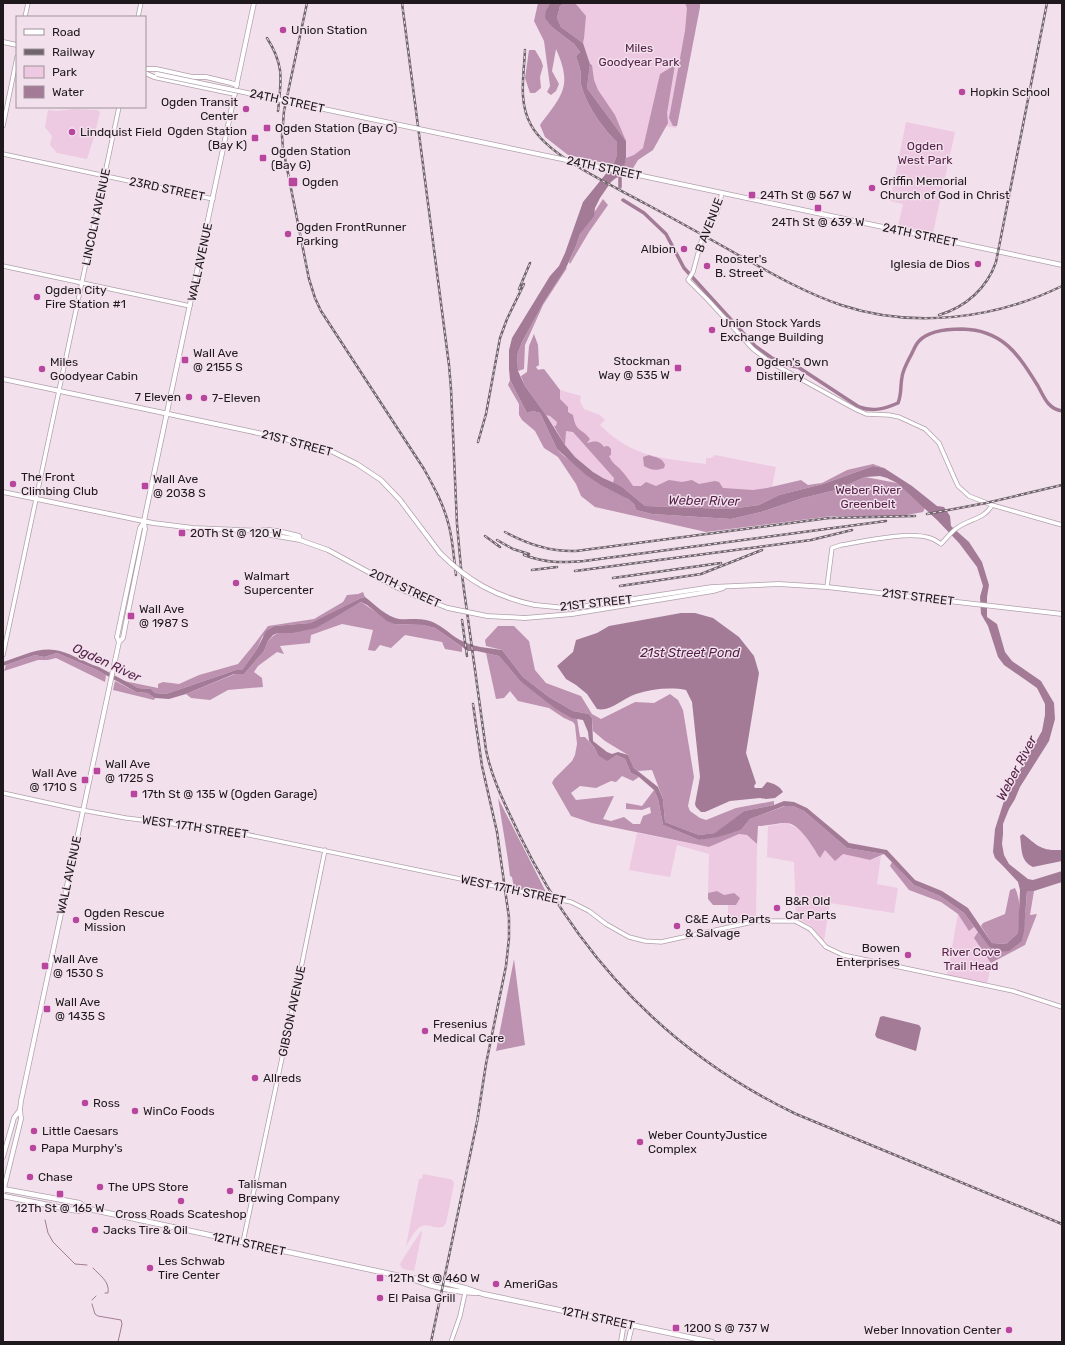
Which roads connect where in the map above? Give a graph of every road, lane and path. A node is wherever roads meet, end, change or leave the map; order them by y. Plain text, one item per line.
1 (28, 3) edge
2 (142, 3) edge
3 (254, 3) edge
4 (25, 16) edge
5 (138, 16) edge
6 (3, 42) edge
7 (16, 44) edge
8 (16, 62) edge
9 (146, 71) edge
10 (146, 71) edge
11 (146, 72) edge
12 (237, 85) junction
13 (235, 94) junction
14 (119, 108) edge
15 (3, 126) edge
16 (3, 154) edge
17 (105, 176) junction
18 (722, 193) junction
19 (213, 199) junction
20 (1062, 265) edge
21 (3, 266) edge
22 (82, 283) junction
23 (190, 306) junction
24 (3, 379) edge
25 (59, 391) junction
26 (167, 414) junction
27 (3, 492) edge
28 (36, 498) junction
29 (992, 505) junction
30 (144, 522) junction
31 (1062, 524) edge
32 (259, 531) junction
33 (300, 540) junction
34 (728, 587) junction
35 (827, 587) junction
36 (1062, 614) edge
37 (3, 655) edge
38 (3, 792) edge
39 (83, 809) junction
40 (325, 850) junction
41 (1062, 1007) edge
42 (20, 1109) junction
43 (3, 1157) edge
44 (3, 1190) edge
45 (3, 1196) edge
46 (89, 1209) junction
47 (243, 1242) junction
48 (409, 1278) junction
49 (465, 1293) junction
50 (483, 1294) junction
51 (624, 1323) junction
52 (632, 1325) junction
53 (451, 1342) edge
54 (621, 1342) edge
55 (628, 1342) edge
56 (712, 1342) edge

1 - 4 street
2 - 5 street
3 - 12 main road, WALL AVENUE
6 - 7 main road
8 - 15 street
9 - 12 main road, 24TH STREET
10 - 18 main road, 24TH STREET, bridge
11 - 13 main road, 24TH STREET
12 - 13 main road, WALL AVENUE
13 - 19 main road, WALL AVENUE
14 - 17 street, LINCOLN AVENUE
16 - 17 street, 23RD STREET
17 - 19 street, 23RD STREET
17 - 22 street, LINCOLN AVENUE
18 - 20 main road, 24TH STREET
18 - 29 street, B AVENUE
19 - 23 main road, WALL AVENUE
21 - 22 street
22 - 23 street
22 - 25 street, LINCOLN AVENUE
23 - 26 main road, WALL AVENUE
24 - 25 main road, 21ST STREET
25 - 26 main road, 21ST STREET
25 - 28 street, LINCOLN AVENUE
26 - 30 main road, WALL AVENUE
26 - 34 main road, 21ST STREET, bridge
27 - 28 main road, 20TH STREET
28 - 30 main road, 20TH STREET
28 - 37 street, LINCOLN AVENUE
29 - 31 street
29 - 35 street
30 - 32 main road, 20TH STREET
30 - 39 main road, WALL AVENUE
32 - 33 main road, 20TH STREET
32 - 33 main road, 20TH STREET
33 - 34 main road, 20TH STREET, bridge
34 - 35 main road, 21ST STREET
35 - 36 main road, 21ST STREET
38 - 39 street, WEST 17TH STREET
39 - 40 street, WEST 17TH STREET
39 - 42 main road, WALL AVENUE
40 - 41 street, WEST 17TH STREET
40 - 47 street, GIBSON AVENUE
42 - 43 main road, WALL AVENUE
42 - 44 main road, WALL AVENUE
44 - 46 main road, 12TH STREET
45 - 46 main road, 12TH STREET
46 - 47 main road, 12TH STREET
47 - 48 main road, 12TH STREET
48 - 49 main road, 12TH STREET
48 - 50 main road, 12TH STREET
49 - 50 main road, 12TH STREET
49 - 53 street
50 - 51 main road, 12TH STREET
51 - 52 main road, 12TH STREET
51 - 54 main road
52 - 55 main road
52 - 56 main road, 12TH STREET

